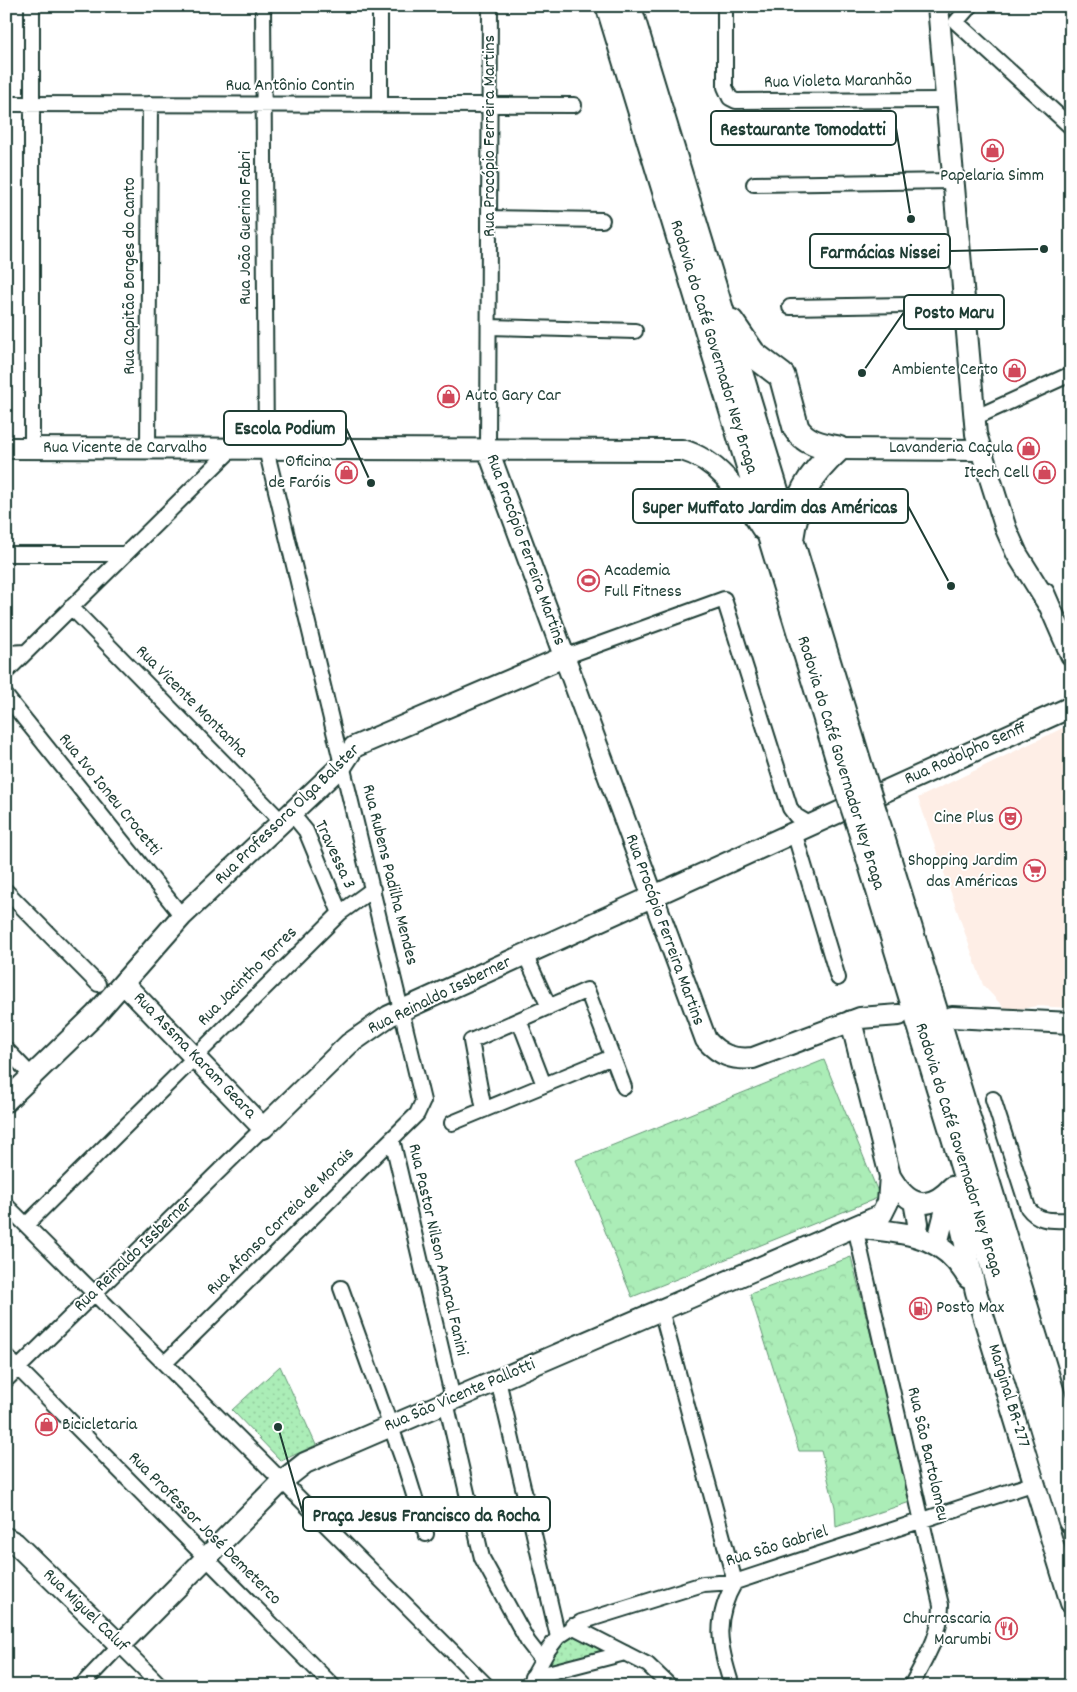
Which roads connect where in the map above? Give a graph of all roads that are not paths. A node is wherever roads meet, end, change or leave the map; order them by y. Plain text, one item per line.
1 (32, 6) edge
2 (263, 6) edge
3 (380, 6) edge
4 (490, 6) edge
5 (609, 6) edge
6 (628, 6) edge
7 (725, 6) edge
8 (970, 6) edge
9 (945, 17) edge
10 (946, 100) junction
11 (6, 104) edge
12 (32, 104) junction
13 (150, 104) junction
14 (264, 104) junction
15 (380, 105) junction
16 (490, 105) junction
17 (574, 105) dead end
18 (1071, 128) edge
19 (953, 181) junction
20 (754, 184) dead end
21 (489, 218) junction
22 (602, 220) dead end
23 (718, 301) junction
24 (964, 304) junction
25 (790, 307) dead end
26 (489, 327) junction
27 (635, 331) dead end
28 (1071, 374) edge
29 (974, 418) junction
30 (6, 448) edge
31 (32, 448) junction
32 (148, 448) junction
33 (232, 449) junction
34 (266, 449) junction
35 (838, 449) junction
36 (488, 450) junction
37 (980, 450) junction
38 (781, 542) junction
39 (6, 554) edge
40 (125, 554) junction
41 (71, 607) junction
42 (1067, 639) edge
43 (26, 652) junction
44 (6, 653) edge
45 (1071, 656) edge
46 (564, 657) junction
47 (6, 672) edge
48 (6, 696) edge
49 (1071, 707) edge
50 (343, 764) junction
51 (862, 804) junction
52 (287, 819) junction
53 (802, 828) junction
54 (373, 890) junction
55 (6, 891) edge
56 (652, 897) junction
57 (340, 913) junction
58 (182, 916) junction
59 (526, 954) junction
60 (838, 978) dead end
61 (98, 984) dead end
62 (124, 984) junction
63 (549, 1007) junction
64 (403, 1010) junction
65 (899, 1015) dead end
66 (952, 1017) dead end
67 (519, 1020) junction
68 (851, 1021) junction
69 (1071, 1023) edge
70 (6, 1048) edge
71 (929, 1054) junction
72 (612, 1057) junction
73 (193, 1058) junction
74 (32, 1076) junction
75 (544, 1085) junction
76 (624, 1087) dead end
77 (994, 1099) dead end
78 (6, 1100) edge
79 (423, 1106) joint
80 (484, 1110) junction
81 (452, 1123) dead end
82 (263, 1128) junction
83 (392, 1139) junction
84 (890, 1176) junction
85 (952, 1186) junction
86 (914, 1201) junction
87 (6, 1205) edge
88 (1071, 1220) edge
89 (26, 1225) junction
90 (855, 1227) junction
91 (916, 1236) junction
92 (937, 1244) junction
93 (341, 1288) dead end
94 (976, 1292) junction
95 (95, 1294) junction
96 (662, 1310) junction
97 (6, 1356) edge
98 (164, 1363) junction
99 (18, 1368) junction
100 (6, 1380) edge
101 (498, 1380) junction
102 (1047, 1380) junction
103 (449, 1401) junction
104 (1071, 1418) edge
105 (391, 1426) junction
106 (1071, 1457) edge
107 (282, 1481) junction
108 (1034, 1483) junction
109 (922, 1520) junction
110 (1071, 1520) edge
111 (426, 1534) dead end
112 (6, 1538) edge
113 (206, 1558) junction
114 (735, 1582) junction
115 (1071, 1604) edge
116 (572, 1626) junction
117 (558, 1637) junction
118 (120, 1646) junction
119 (625, 1653) junction
120 (542, 1660) junction
121 (530, 1681) edge
122 (81, 1686) edge
123 (161, 1686) edge
124 (333, 1686) edge
125 (488, 1686) edge
126 (670, 1686) edge
127 (732, 1686) edge
128 (911, 1686) edge

1 - 12 street
2 - 14 street, Rua João Guerino Fabri
3 - 15 street
4 - 16 street, Rua Procópio Ferreira Martins
5 - 38 highway, Rodovia do Café Governador Ney Braga
6 - 23 highway, Rodovia do Café Governador Ney Braga
7 - 10 street, Rua Violeta Maranhão
8 - 9 street
9 - 10 main road
9 - 18 street
10 - 19 main road
11 - 12 street, Rua Antônio Contin
12 - 13 street, Rua Antônio Contin
12 - 31 street
13 - 14 street, Rua Antônio Contin
13 - 32 street, Rua Capitão Borges do Canto
14 - 15 street, Rua Antônio Contin
14 - 34 street, Rua João Guerino Fabri
15 - 16 street, Rua Antônio Contin
16 - 17 street, Rua Antônio Contin
16 - 21 street, Rua Procópio Ferreira Martins
19 - 20 street
19 - 24 main road
21 - 22 street
21 - 26 street, Rua Procópio Ferreira Martins
23 - 35 highway
23 - 38 highway, Rodovia do Café Governador Ney Braga
24 - 25 street
24 - 29 main road
26 - 27 street
26 - 36 street, Rua Procópio Ferreira Martins
28 - 29 street
29 - 37 main road
30 - 31 main road, Rua Vicente de Carvalho
31 - 32 main road, Rua Vicente de Carvalho
32 - 33 main road, Rua Vicente de Carvalho
33 - 34 main road, Rua Vicente de Carvalho
33 - 40 street
34 - 36 main road, Rua Vicente de Carvalho
34 - 50 street, Rua Rubens Padilha Mendes
35 - 37 main road
35 - 38 highway
36 - 38 main road, Rua Vicente de Carvalho
36 - 46 main road, Rua Procópio Ferreira Martins
37 - 42 main road
38 - 51 highway, Rodovia do Café Governador Ney Braga
39 - 40 street
40 - 41 street
41 - 43 street
41 - 52 street, Rua Vicente Montanha
42 - 45 main road
43 - 44 street
43 - 47 street
46 - 50 main road, Rua Professora Olga Balster
46 - 53 street, Rua Professora Olga Balster
46 - 56 main road, Rua Procópio Ferreira Martins
48 - 58 street, Rua Ivo Ioneu Crocetti
49 - 51 main road, Rua Rodolpho Senff
50 - 52 main road, Rua Professora Olga Balster
50 - 54 street, Rua Rubens Padilha Mendes
51 - 53 main road, Rua Reinaldo Issberner
51 - 71 highway, Rodovia do Café Governador Ney Braga
51 - 102 highway, Rodovia do Café Governador Ney Braga
52 - 57 street, Travessa 3
52 - 58 main road, Rua Professora Olga Balster
53 - 56 main road, Rua Reinaldo Issberner
53 - 60 street
54 - 57 street, Rua Jacintho Torres
54 - 64 street, Rua Rubens Padilha Mendes
55 - 61 street
56 - 59 main road, Rua Reinaldo Issberner
56 - 68 main road, Rua Procópio Ferreira Martins
57 - 73 street, Rua Jacintho Torres
58 - 62 main road, Rua Professora Olga Balster
59 - 63 street
59 - 64 main road, Rua Reinaldo Issberner
62 - 73 main road, Rua Assma Karam Geara
62 - 74 main road, Rua Professora Olga Balster
63 - 67 street
63 - 72 street
64 - 79 street, Rua Rubens Padilha Mendes
64 - 82 main road, Rua Reinaldo Issberner
65 - 68 main road
66 - 69 main road
67 - 75 street
67 - 80 street
68 - 84 main road
70 - 74 street
71 - 85 highway
71 - 110 highway, Rodovia do Café Governador Ney Braga
72 - 75 street
72 - 76 street
73 - 82 main road, Rua Assma Karam Geara
73 - 89 street, Rua Jacintho Torres
74 - 78 main road, Rua Professora Olga Balster
75 - 80 street
77 - 88 street
79 - 83 street, Rua Afonso Correia de Morais
80 - 81 street
82 - 95 street, Rua Reinaldo Issberner
83 - 98 street, Rua Afonso Correia de Morais
83 - 103 street, Rua Pastor Nilson Amaral Fanini
84 - 86 main road
84 - 90 main road, Rua São Vicente Pallotti
85 - 86 main road
85 - 92 main road
85 - 94 main road, Marginal BR-277
86 - 91 main road
87 - 89 street
89 - 95 street
90 - 91 main road
90 - 96 main road, Rua São Vicente Pallotti
90 - 109 street, Rua São Bartolomeu
91 - 92 main road
92 - 94 main road
93 - 105 street
94 - 108 main road, Marginal BR-277
95 - 98 street
95 - 99 street, Rua Reinaldo Issberner
96 - 101 main road, Rua São Vicente Pallotti
96 - 114 street
97 - 99 street, Rua Professor José Demeterco
98 - 107 street
99 - 100 street, Rua Reinaldo Issberner
99 - 113 street, Rua Professor José Demeterco
101 - 103 main road, Rua São Vicente Pallotti
101 - 117 street
102 - 104 main road
102 - 106 highway, Rodovia do Café Governador Ney Braga
103 - 105 main road, Rua São Vicente Pallotti
103 - 120 street, Rua Pastor Nilson Amaral Fanini
105 - 107 main road, Rua São Vicente Pallotti
105 - 111 street
107 - 113 main road, Rua São Vicente Pallotti
107 - 125 street
108 - 109 street, Rua São Gabriel
108 - 115 main road, Marginal BR-277
109 - 114 street, Rua São Gabriel
109 - 128 street, Rua São Bartolomeu
112 - 118 main road, Rua Miguel Caluf
113 - 118 main road, Rua São Vicente Pallotti
113 - 124 street, Rua Professor José Demeterco
114 - 116 street, Rua São Gabriel
114 - 127 street
116 - 117 street, Rua São Gabriel
116 - 119 street
117 - 120 street, Rua São Gabriel
118 - 122 street
118 - 123 street, Rua Miguel Caluf
119 - 121 street
119 - 126 street
120 - 121 street, Rua São Gabriel

